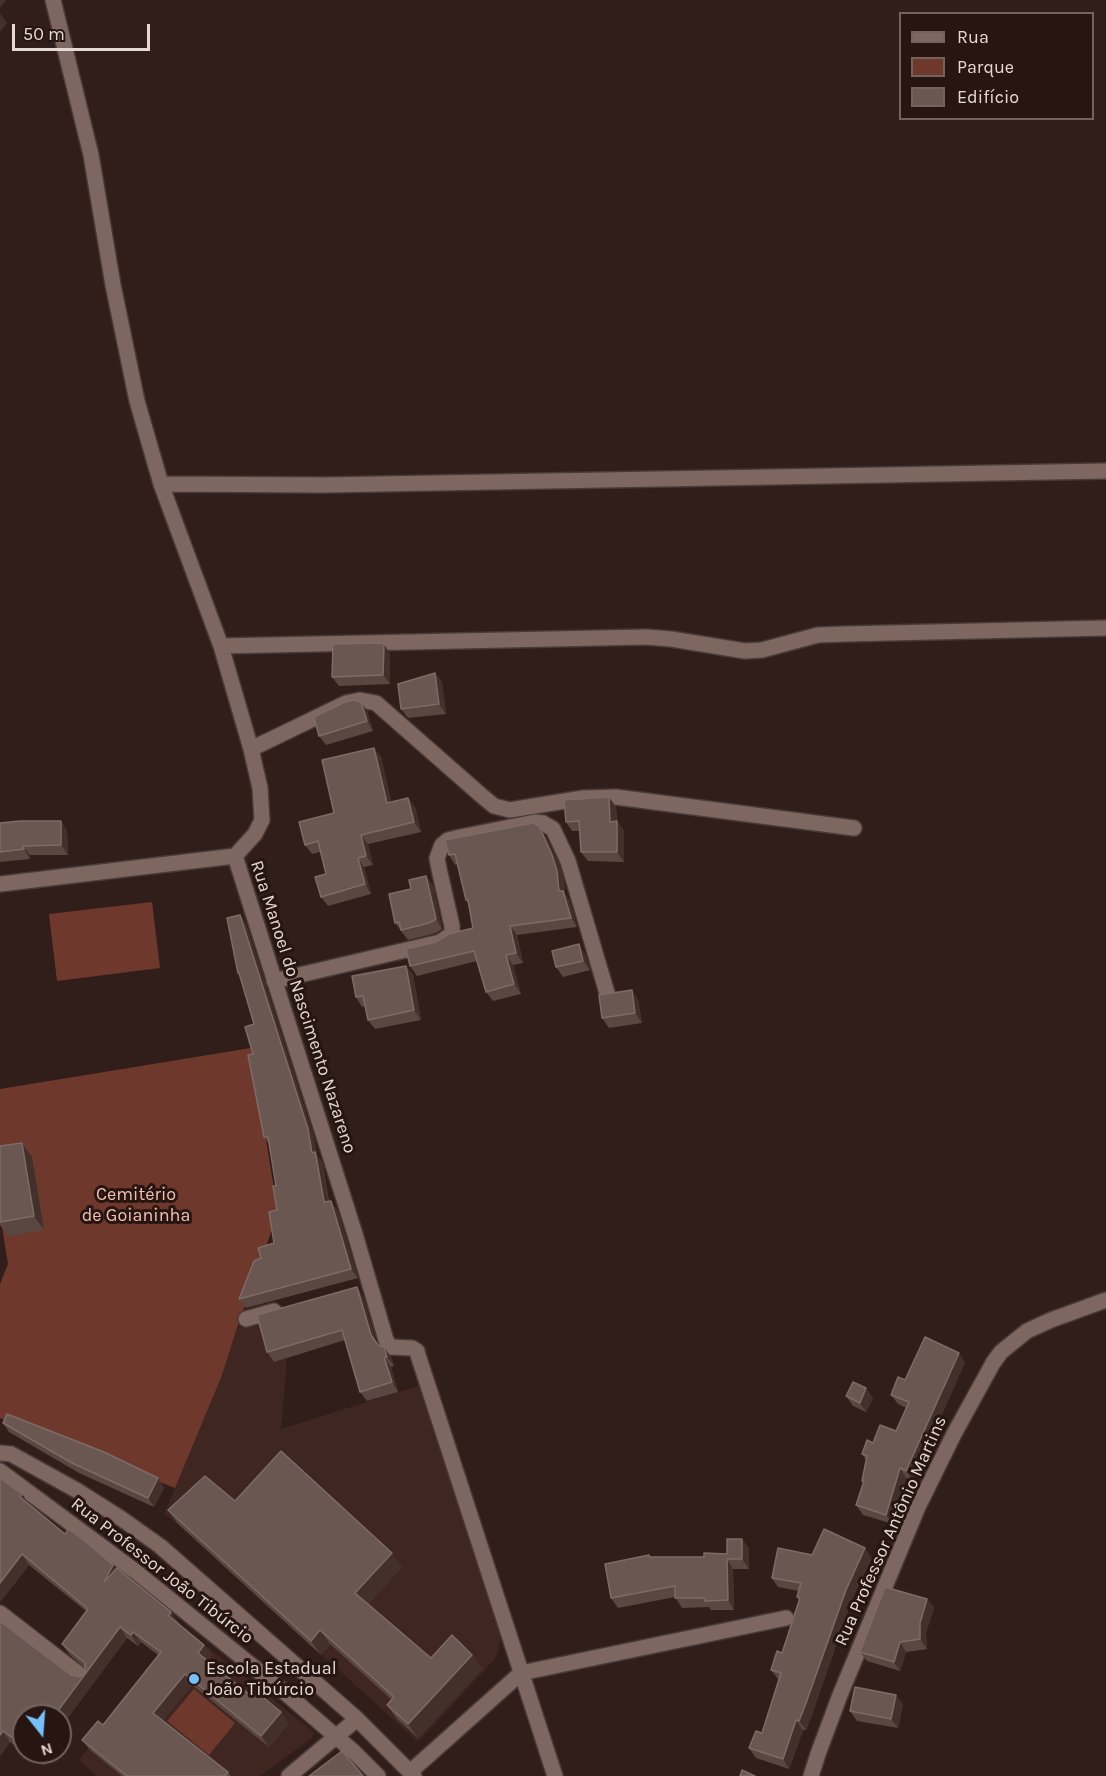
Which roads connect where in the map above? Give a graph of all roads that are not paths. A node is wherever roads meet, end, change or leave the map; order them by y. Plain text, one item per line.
1 (53, 0) edge
2 (1106, 471) edge
3 (161, 484) junction
4 (1106, 628) edge
5 (221, 646) junction
6 (251, 749) junction
7 (854, 828) dead end
8 (235, 856) junction
9 (0, 884) edge
10 (274, 981) junction
11 (607, 993) edge
12 (1106, 1300) edge
13 (291, 1307) edge
14 (246, 1319) dead end
15 (0, 1453) edge
16 (0, 1471) edge
17 (0, 1613) edge
18 (786, 1617) dead end
19 (521, 1673) junction
20 (84, 1678) edge
21 (357, 1719) junction
22 (372, 1733) junction
23 (336, 1738) junction
24 (354, 1752) junction
25 (339, 1764) edge
26 (412, 1774) edge
27 (289, 1776) edge
28 (378, 1776) edge
29 (555, 1776) edge
30 (811, 1776) edge

1 - 3 street
2 - 3 street
3 - 5 street
4 - 5 street
5 - 6 street
6 - 7 street
6 - 8 street
8 - 9 street, Rua Manoel do Nascimento Nazareno
8 - 10 street, Rua Manoel do Nascimento Nazareno
10 - 11 street
10 - 19 street, Rua Manoel do Nascimento Nazareno
12 - 30 street, Rua Professor Antônio Martins
13 - 14 street
15 - 21 street, Rua Professor João Tibúrcio
16 - 23 street, Rua Professor João Tibúrcio
17 - 20 street
18 - 19 street
19 - 26 street
19 - 29 street
21 - 22 street, Rua Professor João Tibúrcio
21 - 23 street
22 - 24 street
22 - 26 street, Rua Professor João Tibúrcio
23 - 24 street, Rua Professor João Tibúrcio
23 - 27 street
24 - 25 street
24 - 28 street, Rua Professor João Tibúrcio

